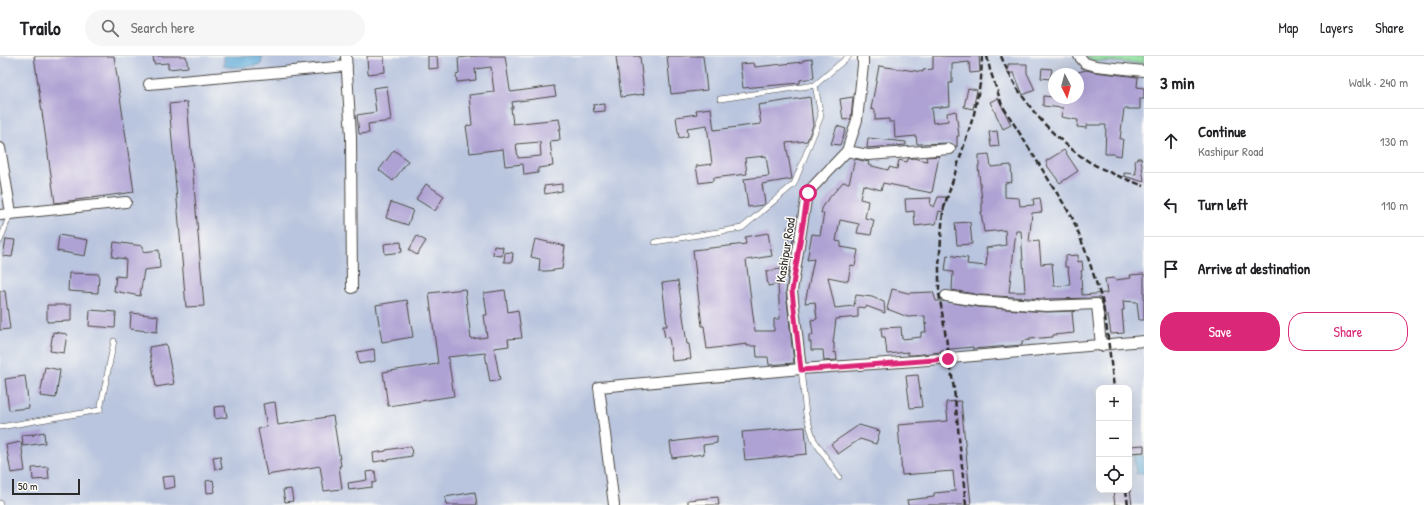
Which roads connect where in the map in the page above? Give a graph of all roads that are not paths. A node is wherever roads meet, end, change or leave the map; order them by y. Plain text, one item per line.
1 (849, 56) edge
2 (863, 56) edge
3 (1079, 56) edge
4 (347, 61) edge
5 (1144, 71) edge
6 (149, 84) dead end
7 (815, 84) junction
8 (720, 99) dead end
9 (0, 148) edge
10 (950, 149) dead end
11 (847, 151) junction
12 (126, 202) dead end
13 (10, 213) junction
14 (0, 215) edge
15 (0, 241) edge
16 (656, 242) dead end
17 (352, 288) dead end
18 (946, 296) dead end
19 (114, 341) dead end
20 (1144, 341) edge
21 (1102, 346) junction
22 (801, 370) junction
23 (0, 427) edge
24 (839, 477) dead end
25 (614, 505) edge

1 - 7 lane
2 - 11 street, Kashipur Road
3 - 5 street
4 - 6 street
4 - 17 street
7 - 8 lane
7 - 16 lane
9 - 13 street
10 - 11 street
11 - 22 street, Kashipur Road
12 - 13 street
13 - 14 street
13 - 15 lane
18 - 21 street
19 - 23 lane
20 - 21 street
21 - 22 street
22 - 24 lane
22 - 25 street

